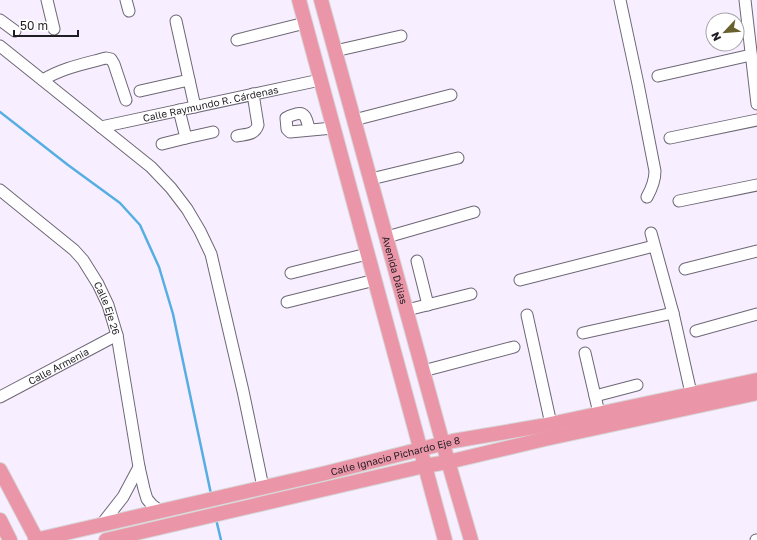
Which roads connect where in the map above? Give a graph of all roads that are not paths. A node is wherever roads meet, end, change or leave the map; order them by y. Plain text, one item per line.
1 (47, 0) edge
2 (126, 0) edge
3 (299, 0) edge
4 (321, 0) edge
5 (620, 0) edge
6 (745, 0) edge
7 (129, 11) dead end
8 (0, 20) edge
9 (176, 22) dead end
10 (305, 23) junction
11 (54, 29) dead end
12 (15, 31) dead end
13 (401, 36) dead end
14 (237, 40) dead end
15 (0, 46) edge
16 (335, 51) junction
17 (751, 55) junction
18 (658, 76) dead end
19 (43, 80) junction
20 (189, 80) junction
21 (320, 80) junction
22 (140, 91) dead end
23 (253, 94) junction
24 (451, 95) dead end
25 (126, 100) dead end
26 (757, 101) edge
27 (195, 107) junction
28 (179, 110) junction
29 (354, 120) junction
30 (757, 120) edge
31 (101, 127) junction
32 (333, 128) junction
33 (309, 129) dead end
34 (213, 132) dead end
35 (237, 136) dead end
36 (186, 138) junction
37 (670, 138) dead end
38 (162, 144) dead end
39 (458, 158) dead end
40 (367, 166) junction
41 (345, 171) junction
42 (371, 179) junction
43 (757, 185) edge
44 (0, 190) edge
45 (647, 197) dead end
46 (679, 201) dead end
47 (474, 212) dead end
48 (651, 233) dead end
49 (387, 237) junction
50 (654, 246) junction
51 (757, 251) edge
52 (367, 254) junction
53 (417, 261) dead end
54 (685, 269) dead end
55 (291, 273) dead end
56 (374, 280) junction
57 (520, 280) dead end
58 (471, 294) dead end
59 (287, 302) dead end
60 (428, 305) junction
61 (407, 310) junction
62 (673, 313) junction
63 (757, 314) edge
64 (527, 315) dead end
65 (696, 330) dead end
66 (413, 332) junction
67 (583, 333) dead end
68 (117, 335) junction
69 (390, 338) junction
70 (514, 347) dead end
71 (584, 353) dead end
72 (423, 371) junction
73 (757, 380) edge
74 (637, 385) dead end
75 (757, 392) edge
76 (691, 393) junction
77 (595, 396) junction
78 (0, 397) edge
79 (599, 413) junction
80 (551, 424) junction
81 (443, 444) junction
82 (421, 449) junction
83 (448, 462) junction
84 (424, 466) junction
85 (139, 467) junction
86 (0, 470) edge
87 (326, 473) junction
88 (263, 487) junction
89 (330, 488) junction
90 (160, 511) junction
91 (0, 520) edge
92 (101, 525) junction
93 (10, 540) edge
94 (36, 540) edge
95 (106, 540) edge
96 (445, 540) edge
97 (471, 540) edge

1 - 11 street
2 - 7 street
3 - 10 main road
4 - 16 main road, Avenida Dálias
5 - 45 street
6 - 17 street
8 - 12 street
9 - 20 street
10 - 14 street
10 - 21 main road
13 - 16 street
15 - 19 street
16 - 29 main road, Avenida Dálias
17 - 18 street
17 - 26 street
19 - 25 street
19 - 31 street
20 - 22 street
20 - 27 street
21 - 23 street, Calle Raymundo R. Cárdenas
21 - 32 main road
23 - 27 street, Calle Raymundo R. Cárdenas
23 - 35 street
24 - 29 street
27 - 28 street, Calle Raymundo R. Cárdenas
28 - 31 street, Calle Raymundo R. Cárdenas
28 - 36 street
29 - 40 main road, Avenida Dálias
30 - 37 street
31 - 88 street
32 - 33 street
32 - 41 main road
34 - 36 street
36 - 38 street
39 - 42 street
40 - 41 main road
40 - 42 main road, Avenida Dálias
41 - 52 main road
42 - 49 main road, Avenida Dálias
43 - 46 street
44 - 68 street, Calle Eje 26
47 - 49 street
48 - 50 street
49 - 61 main road, Avenida Dálias
50 - 57 street
50 - 62 street
51 - 54 street
52 - 55 street
52 - 56 main road
53 - 60 street
56 - 59 street
56 - 69 main road
58 - 60 street
60 - 61 street
61 - 66 main road, Avenida Dálias
62 - 67 street
62 - 76 street
63 - 65 street
64 - 80 street
66 - 69 main road
66 - 72 main road, Avenida Dálias
68 - 78 street, Calle Armenia
68 - 85 street, Calle Eje 26
69 - 82 main road
70 - 72 street
71 - 77 street
72 - 81 main road, Avenida Dálias
73 - 76 main road, Calle Ignacio Pichardo Eje 8
74 - 77 street
75 - 83 main road, Calle Ignacio Pichardo Eje 8
76 - 79 main road, Calle Ignacio Pichardo Eje 8
77 - 79 street
79 - 80 main road, Calle Ignacio Pichardo Eje 8
80 - 81 main road, Calle Ignacio Pichardo Eje 8
81 - 82 main road, Calle Ignacio Pichardo Eje 8
81 - 83 main road, Avenida Dálias
82 - 84 main road
82 - 87 main road, Calle Ignacio Pichardo Eje 8
83 - 84 main road, Calle Ignacio Pichardo Eje 8
83 - 97 main road, Avenida Dálias
84 - 89 main road, Calle Ignacio Pichardo Eje 8
84 - 96 main road
85 - 90 street, Calle Eje 26
85 - 92 street
86 - 94 main road
87 - 88 main road, Calle Ignacio Pichardo Eje 8
87 - 89 main road
88 - 90 main road, Calle Ignacio Pichardo Eje 8
89 - 95 main road, Calle Ignacio Pichardo Eje 8
90 - 92 main road, Calle Ignacio Pichardo Eje 8
91 - 93 main road
92 - 94 main road, Calle Ignacio Pichardo Eje 8

